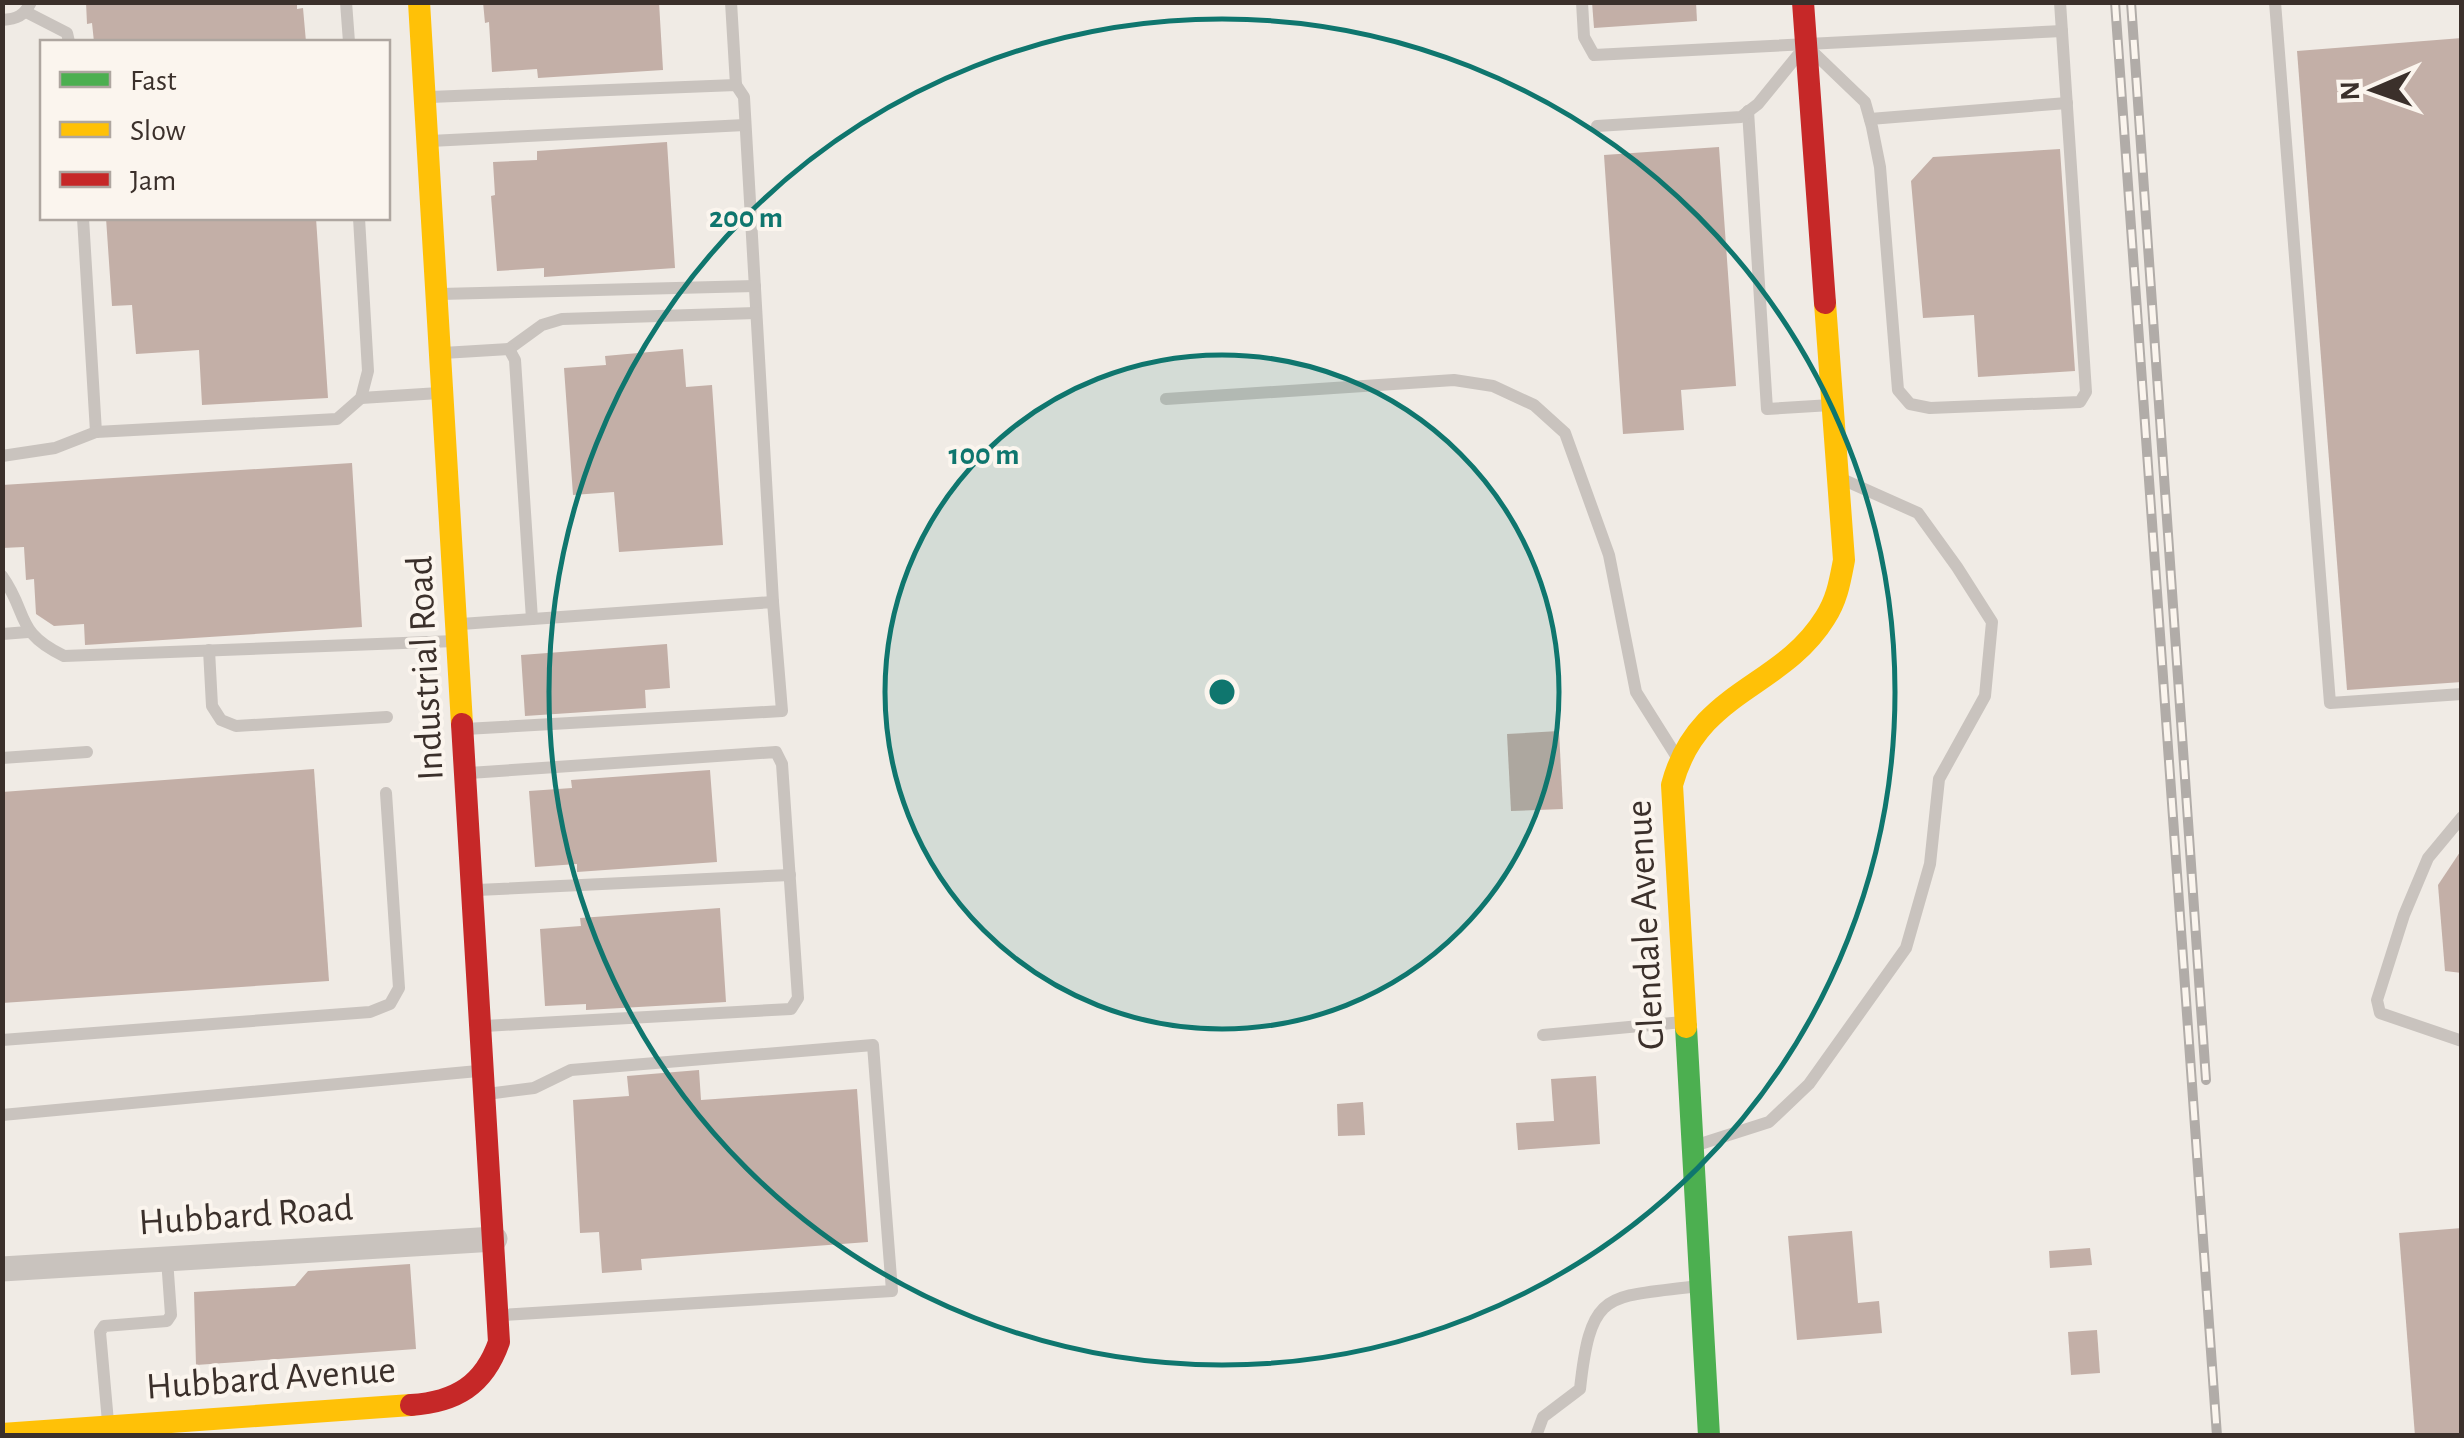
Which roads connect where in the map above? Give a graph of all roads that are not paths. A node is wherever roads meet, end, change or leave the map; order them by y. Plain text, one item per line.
1 (346, 2) edge
2 (419, 2) edge
3 (731, 2) edge
4 (1582, 2) edge
5 (1804, 2) edge
6 (2060, 2) edge
7 (2275, 2) edge
8 (28, 7) edge
9 (2, 20) edge
10 (2062, 31) junction
11 (69, 40) edge
12 (349, 40) edge
13 (1806, 45) junction
14 (736, 84) junction
15 (425, 98) junction
16 (2067, 103) junction
17 (1748, 111) junction
18 (1870, 119) junction
19 (746, 125) junction
20 (1597, 126) dead end
21 (428, 140) junction
22 (83, 220) edge
23 (359, 220) edge
24 (755, 286) junction
25 (437, 294) junction
26 (756, 313) junction
27 (509, 350) junction
28 (441, 353) junction
29 (444, 392) junction
30 (361, 398) junction
31 (1166, 399) dead end
32 (1832, 405) junction
33 (96, 432) junction
34 (2, 456) edge
35 (1837, 477) junction
36 (2, 576) edge
37 (773, 602) junction
38 (532, 619) junction
39 (28, 632) junction
40 (459, 632) junction
41 (2, 634) edge
42 (210, 650) junction
43 (2462, 694) edge
44 (387, 717) dead end
45 (465, 729) junction
46 (87, 752) dead end
47 (2, 758) edge
48 (1678, 760) junction
49 (468, 773) junction
50 (386, 793) dead end
51 (2462, 817) edge
52 (790, 875) junction
53 (474, 890) junction
54 (1686, 1022) junction
55 (482, 1026) junction
56 (1542, 1036) dead end
57 (2, 1040) edge
58 (2462, 1042) edge
59 (486, 1082) junction
60 (2, 1114) edge
61 (1692, 1147) junction
62 (495, 1238) junction
63 (167, 1259) junction
64 (2, 1268) edge
65 (1700, 1286) junction
66 (500, 1322) junction
67 (108, 1425) junction
68 (2, 1434) edge
69 (1536, 1436) edge
70 (1709, 1436) edge

1 - 12 lane
2 - 15 street, Industrial Road
3 - 14 lane
4 - 13 lane
5 - 13 street, Glendale Avenue
6 - 10 lane
7 - 43 lane
8 - 9 lane
8 - 11 lane
10 - 13 lane
10 - 16 lane
13 - 17 lane
13 - 18 lane
13 - 32 street, Glendale Avenue
14 - 15 lane
14 - 19 lane
15 - 21 street, Industrial Road
16 - 18 lane
16 - 18 lane
17 - 20 lane
17 - 32 lane
19 - 21 lane
19 - 24 lane
21 - 25 street, Industrial Road
22 - 33 lane
23 - 30 lane
24 - 25 lane
24 - 26 lane
25 - 28 street, Industrial Road
26 - 27 lane
26 - 37 lane
27 - 28 lane
27 - 38 lane
28 - 29 street, Industrial Road
29 - 30 lane
29 - 40 street, Industrial Road
30 - 33 lane
31 - 48 lane
32 - 35 street, Glendale Avenue
33 - 34 lane
35 - 48 street, Glendale Avenue
35 - 61 lane
36 - 39 lane
37 - 38 lane
37 - 45 lane
38 - 40 lane
39 - 41 lane
39 - 42 lane
40 - 42 lane
40 - 45 street, Industrial Road
42 - 44 lane
45 - 49 street, Industrial Road
46 - 47 lane
48 - 54 street, Glendale Avenue
49 - 52 lane
49 - 53 street, Industrial Road
50 - 57 lane
51 - 58 lane
52 - 53 lane
52 - 55 lane
53 - 55 street, Industrial Road
54 - 56 lane
54 - 61 street, Glendale Avenue
55 - 59 street, Industrial Road
59 - 60 lane
59 - 62 street, Industrial Road
59 - 66 lane
61 - 65 street, Glendale Avenue
62 - 63 street, Hubbard Road
62 - 66 street, Industrial Road
63 - 64 street, Hubbard Road
63 - 67 lane
65 - 69 lane
65 - 70 street, Glendale Avenue
66 - 67 street, Hubbard Avenue
67 - 68 street, Hubbard Avenue

